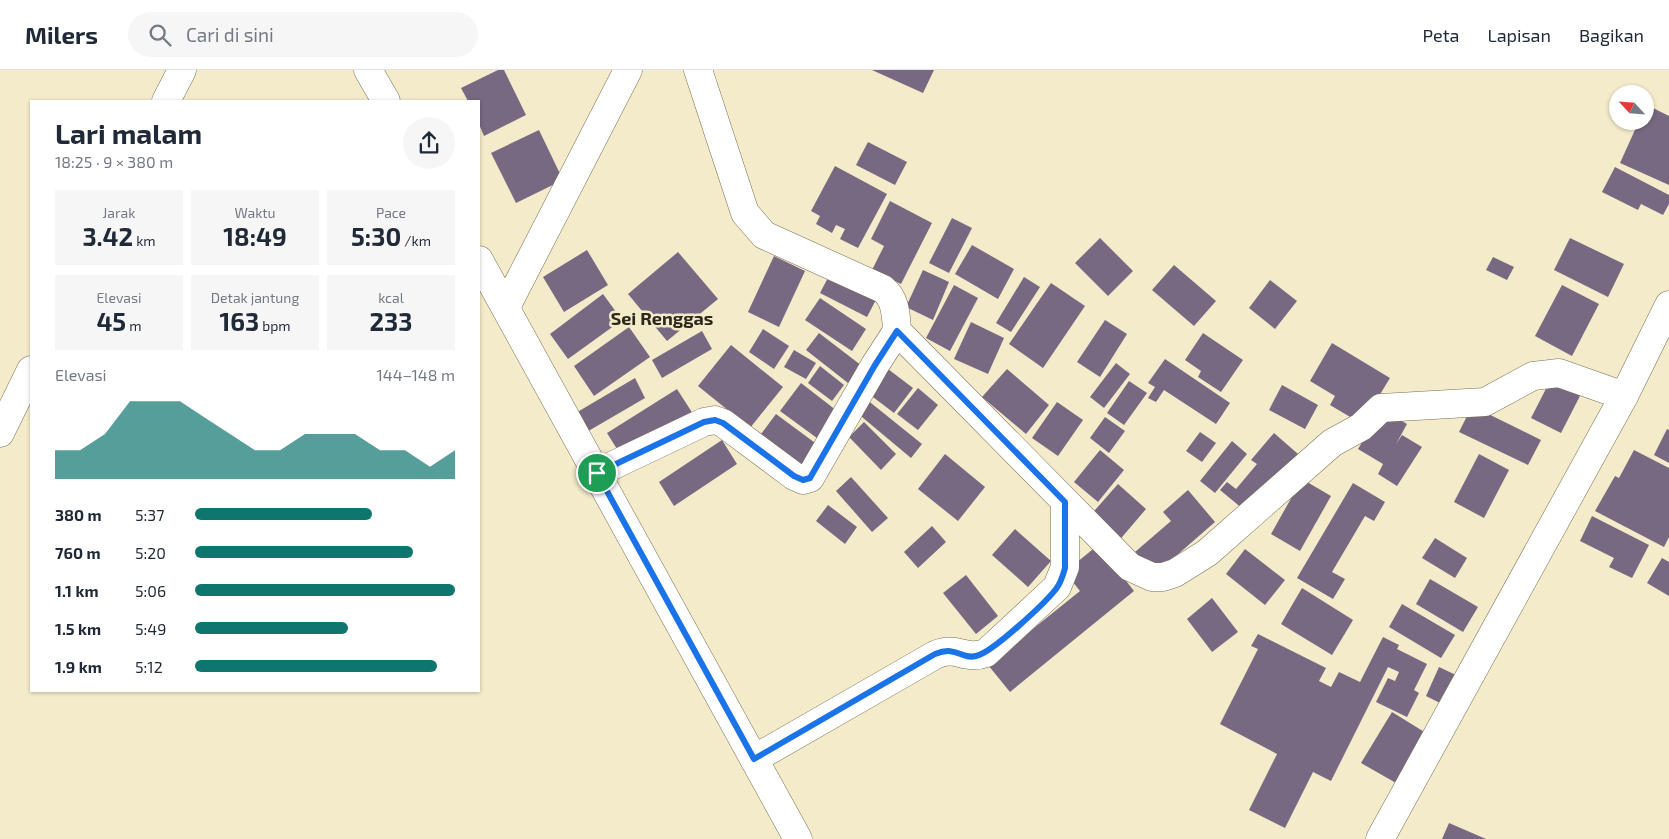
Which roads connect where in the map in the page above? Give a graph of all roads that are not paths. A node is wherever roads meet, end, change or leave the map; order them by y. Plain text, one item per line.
1 (182, 70) edge
2 (368, 70) edge
3 (628, 70) edge
4 (698, 70) edge
5 (167, 100) edge
6 (385, 100) edge
7 (480, 262) edge
8 (1669, 305) edge
9 (506, 307) junction
10 (897, 331) junction
11 (30, 372) edge
12 (1624, 396) junction
13 (0, 433) edge
14 (597, 473) junction
15 (1065, 502) junction
16 (754, 759) junction
17 (798, 839) edge
18 (1380, 839) edge

1 - 5 street
2 - 6 street
3 - 9 street
4 - 10 street
7 - 9 street
8 - 12 street
9 - 14 street
10 - 14 street
10 - 15 street
11 - 13 street
12 - 15 street
12 - 18 street
14 - 16 street
15 - 16 street
16 - 17 street

